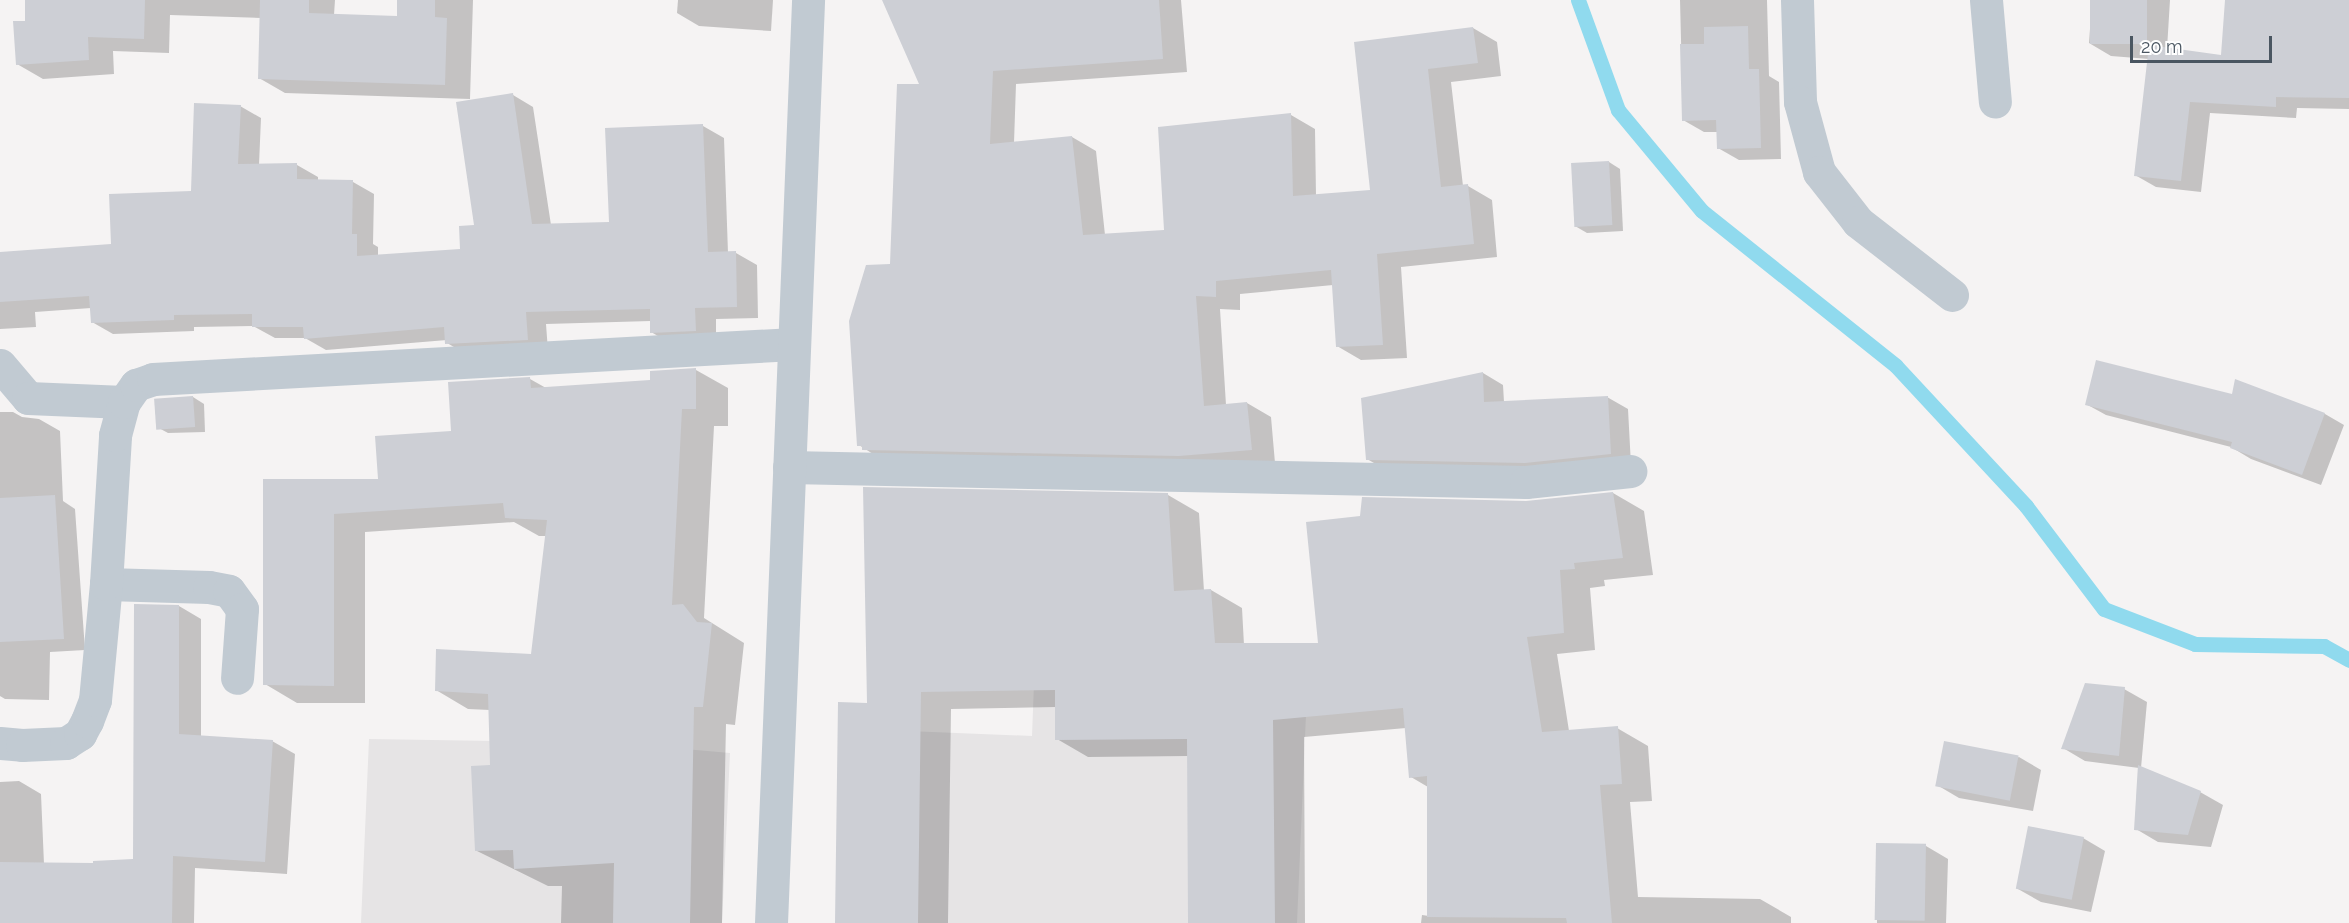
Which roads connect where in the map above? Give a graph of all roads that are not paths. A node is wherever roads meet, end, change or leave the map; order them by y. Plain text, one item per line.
1 (808, 0) edge
2 (1797, 0) edge
3 (1986, 0) edge
4 (1995, 102) dead end
5 (1952, 295) dead end
6 (794, 344) junction
7 (0, 365) edge
8 (124, 402) junction
9 (789, 467) junction
10 (1630, 471) dead end
11 (106, 584) junction
12 (237, 678) dead end
13 (0, 742) edge
14 (771, 923) edge

1 - 6 street
2 - 5 street
3 - 4 street
6 - 8 street
6 - 9 street
7 - 8 street
8 - 11 street
9 - 10 street
9 - 14 street
11 - 12 street
11 - 13 street

